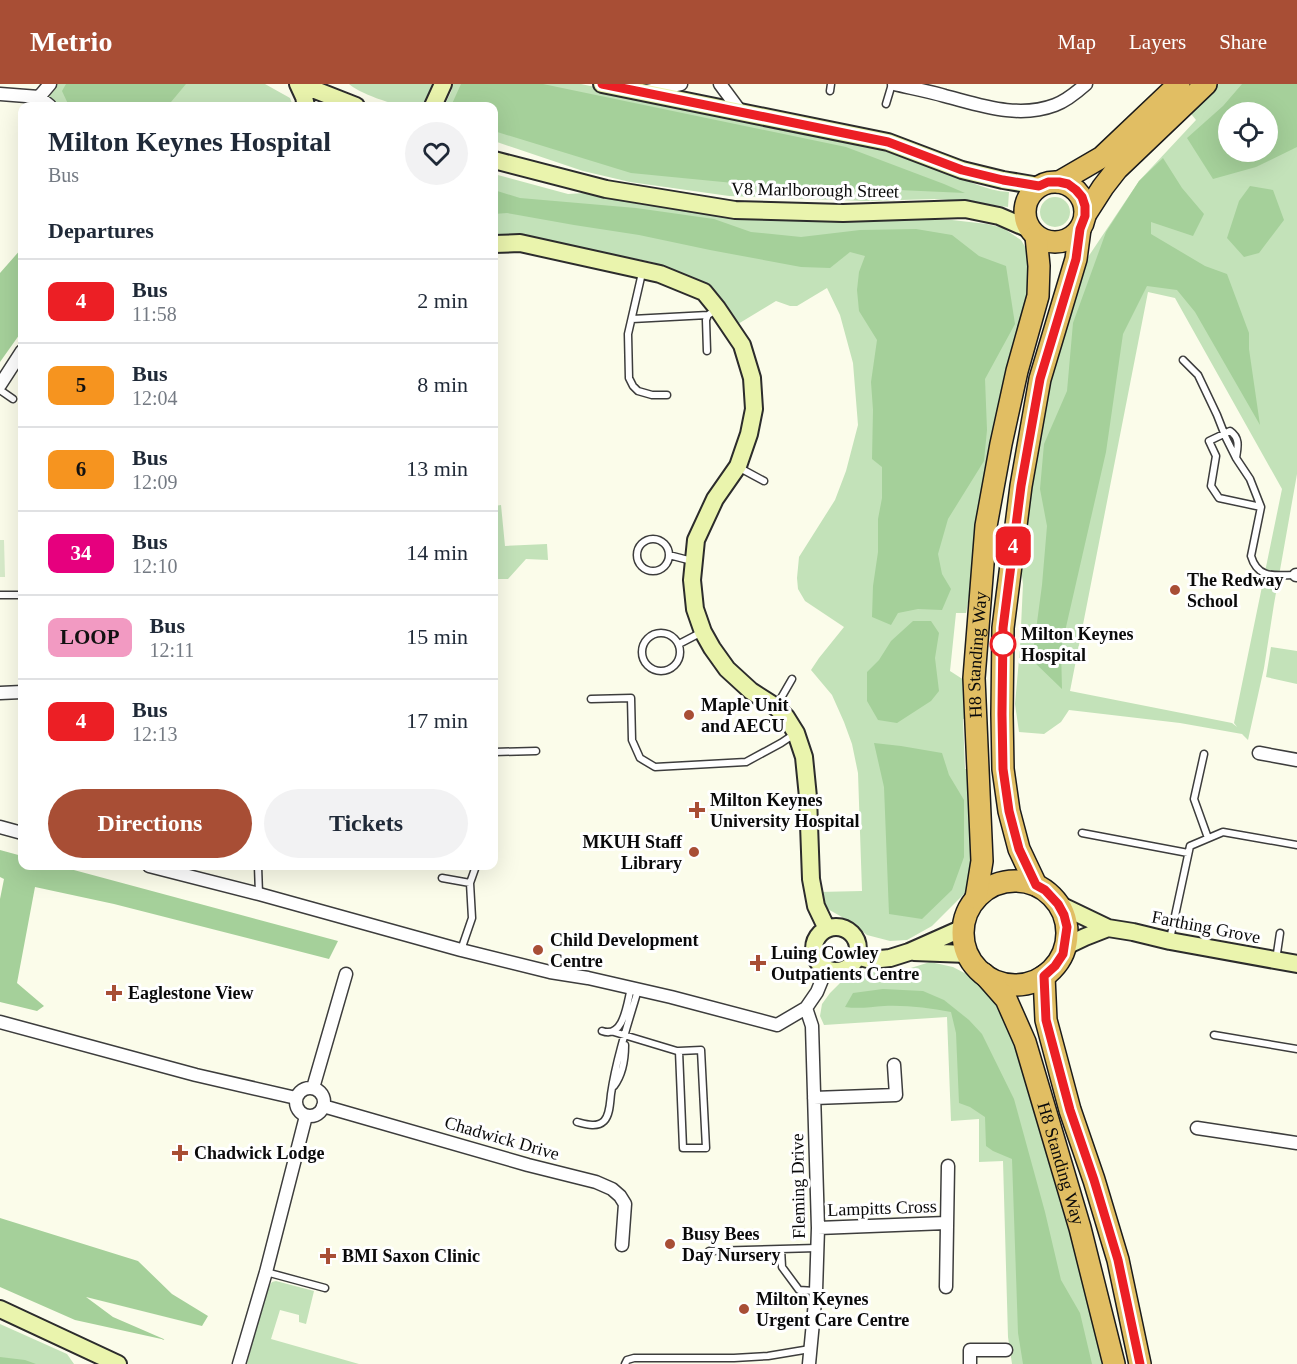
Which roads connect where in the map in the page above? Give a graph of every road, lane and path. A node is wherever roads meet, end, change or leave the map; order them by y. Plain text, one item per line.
1 (50, 84) edge
2 (299, 84) edge
3 (443, 84) edge
4 (602, 84) edge
5 (681, 84) edge
6 (720, 84) edge
7 (893, 84) edge
8 (1206, 84) edge
9 (1080, 86) edge
10 (640, 92) junction
11 (0, 94) edge
12 (1176, 96) edge
13 (39, 97) junction
14 (46, 102) edge
15 (305, 102) edge
16 (346, 102) edge
17 (435, 102) edge
18 (886, 104) dead end
19 (740, 111) junction
20 (1122, 151) junction
21 (498, 161) edge
22 (1049, 184) junction
23 (1082, 222) junction
24 (1033, 232) junction
25 (498, 244) edge
26 (642, 269) junction
27 (713, 312) junction
28 (632, 320) junction
29 (707, 351) dead end
30 (18, 357) edge
31 (1183, 360) dead end
32 (0, 385) edge
33 (0, 390) edge
34 (667, 395) dead end
35 (13, 399) dead end
36 (1224, 433) junction
37 (738, 466) junction
38 (764, 481) dead end
39 (1261, 507) junction
40 (669, 555) junction
41 (693, 561) junction
42 (1297, 575) edge
43 (0, 595) edge
44 (18, 595) edge
45 (703, 632) junction
46 (679, 644) junction
47 (792, 679) dead end
48 (18, 692) edge
49 (0, 693) edge
50 (591, 699) dead end
51 (776, 706) junction
52 (796, 733) junction
53 (536, 751) dead end
54 (498, 752) edge
55 (1259, 753) dead end
56 (1204, 754) dead end
57 (1297, 760) edge
58 (0, 827) edge
59 (18, 832) edge
60 (1082, 833) dead end
61 (1208, 838) junction
62 (1297, 845) edge
63 (1188, 852) junction
64 (165, 870) edge
65 (258, 870) edge
66 (475, 870) edge
67 (442, 878) dead end
68 (470, 883) junction
69 (1036, 885) junction
70 (259, 894) junction
71 (976, 898) junction
72 (1058, 904) junction
73 (963, 928) junction
74 (1108, 928) junction
75 (827, 929) junction
76 (1280, 933) dead end
77 (1170, 941) junction
78 (1064, 947) junction
79 (461, 950) junction
80 (909, 952) junction
81 (967, 954) junction
82 (857, 956) junction
83 (1275, 960) junction
84 (1297, 964) edge
85 (826, 970) junction
86 (346, 974) dead end
87 (984, 974) junction
88 (1044, 976) junction
89 (635, 989) junction
90 (806, 1008) junction
91 (0, 1022) edge
92 (602, 1031) dead end
93 (614, 1032) junction
94 (626, 1035) junction
95 (1214, 1035) dead end
96 (1297, 1049) edge
97 (679, 1051) junction
98 (894, 1065) dead end
99 (313, 1088) junction
100 (296, 1098) junction
101 (814, 1098) junction
102 (323, 1106) junction
103 (306, 1116) junction
104 (577, 1122) dead end
105 (1197, 1128) dead end
106 (1297, 1143) edge
107 (948, 1166) dead end
108 (946, 1223) junction
109 (818, 1228) junction
110 (622, 1245) dead end
111 (818, 1248) junction
112 (781, 1249) junction
113 (709, 1251) dead end
114 (266, 1272) junction
115 (946, 1287) dead end
116 (325, 1288) dead end
117 (816, 1291) junction
118 (0, 1308) edge
119 (810, 1348) junction
120 (1006, 1350) dead end
121 (113, 1363) edge
122 (239, 1364) edge
123 (625, 1364) edge
124 (809, 1364) edge
125 (970, 1364) edge
126 (1114, 1364) edge
127 (1140, 1364) edge

1 - 13 street
2 - 15 street
2 - 16 street
3 - 17 street
4 - 10 street
5 - 10 street
6 - 19 street
7 - 9 street
7 - 18 lane
8 - 12 highway, H8 Standing Way
10 - 19 street
11 - 13 street
12 - 20 highway, H8 Standing Way
13 - 14 street
19 - 22 street
20 - 22 highway, H8 Standing Way
20 - 23 highway, H8 Standing Way
21 - 24 street, V8 Marlborough Street
22 - 23 highway
22 - 24 highway
23 - 24 highway
23 - 69 highway, H8 Standing Way
24 - 71 highway, H8 Standing Way
25 - 26 street
26 - 27 street
26 - 28 lane
27 - 28 lane
27 - 29 lane
27 - 37 street
28 - 34 lane
30 - 32 street
31 - 36 lane
33 - 35 lane
36 - 39 lane
36 - 39 lane
37 - 38 lane
37 - 41 street
39 - 42 lane
40 - 40 lane
40 - 41 lane
41 - 45 street
43 - 44 lane
45 - 46 lane
45 - 51 street
46 - 46 lane
47 - 51 lane
48 - 49 street
50 - 52 lane
51 - 52 street
52 - 75 street
53 - 54 lane
55 - 57 street
56 - 61 lane
58 - 59 street
60 - 63 lane
61 - 62 lane
61 - 63 lane
63 - 77 lane
64 - 70 street
65 - 70 lane
66 - 68 lane
67 - 68 lane
68 - 79 lane
69 - 71 highway
69 - 72 highway
70 - 79 street
71 - 73 highway
72 - 74 street, Farthing Grove
72 - 78 highway
73 - 80 street
73 - 81 highway
74 - 77 street, Farthing Grove
74 - 78 street
75 - 82 street
75 - 85 street
76 - 83 lane
77 - 83 street, Farthing Grove
78 - 88 highway
79 - 89 street
80 - 81 street
80 - 82 street
81 - 87 highway
82 - 85 street
83 - 84 street, Farthing Grove
85 - 90 street
86 - 99 street
87 - 88 highway
87 - 126 highway, H8 Standing Way
88 - 127 highway, H8 Standing Way
89 - 90 street
89 - 93 lane
89 - 94 lane
90 - 101 street, Fleming Drive
91 - 100 street
92 - 93 lane
93 - 94 lane
94 - 97 lane
94 - 104 lane
95 - 96 lane
97 - 97 lane
98 - 101 street
99 - 100 street
99 - 102 street
100 - 103 street
101 - 109 street, Fleming Drive
102 - 103 street
102 - 110 street, Chadwick Drive
103 - 114 street
105 - 106 street
107 - 108 street, Lampitts Cross
108 - 109 street, Lampitts Cross
108 - 115 street, Lampitts Cross
109 - 111 street, Fleming Drive
111 - 112 lane
111 - 117 street, Fleming Drive
112 - 113 lane
112 - 117 lane
114 - 116 lane
114 - 122 street
117 - 119 street, Fleming Drive
118 - 121 street
119 - 123 lane
119 - 124 street, Fleming Drive
120 - 125 street

